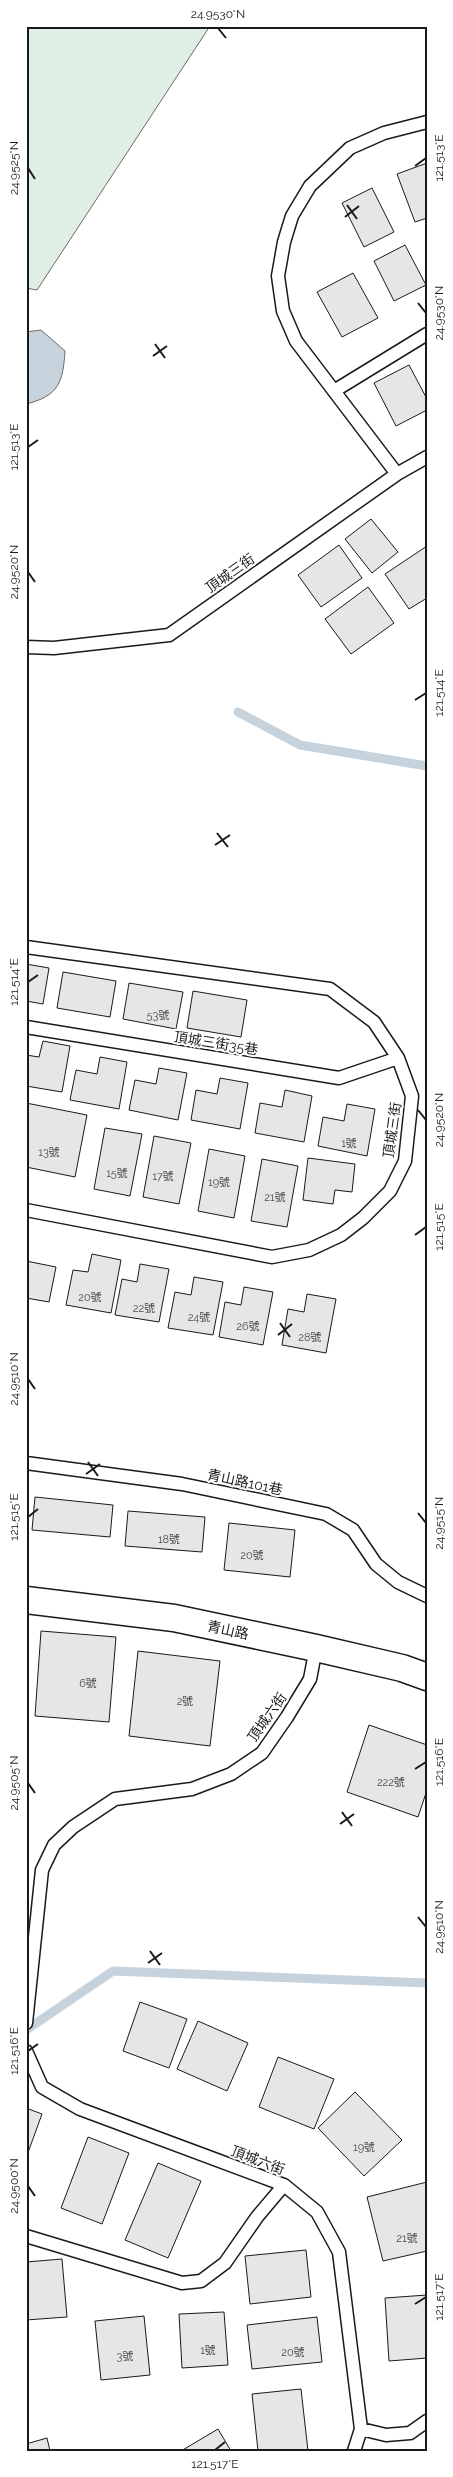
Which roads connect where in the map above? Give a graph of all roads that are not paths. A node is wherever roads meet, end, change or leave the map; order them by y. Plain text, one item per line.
1 (427, 122) edge
2 (427, 334) edge
3 (334, 391) junction
4 (427, 457) edge
5 (397, 474) junction
6 (26, 647) edge
7 (26, 947) edge
8 (26, 1028) edge
9 (398, 1058) junction
10 (26, 1210) edge
11 (26, 1463) edge
12 (427, 1596) edge
13 (26, 1600) edge
14 (316, 1648) junction
15 (427, 1677) edge
16 (26, 2023) edge
17 (26, 2051) edge
18 (284, 2185) junction
19 (26, 2236) edge
20 (427, 2421) edge
21 (361, 2428) junction
22 (354, 2451) edge

1 - 3 lane
2 - 3 lane
3 - 5 lane
4 - 5 lane, 頂城三街
5 - 6 lane, 頂城三街
7 - 9 lane, 頂城三街
8 - 9 lane, 頂城三街35巷
9 - 10 lane, 頂城三街
11 - 12 lane, 青山路101巷
13 - 14 street, 青山路
14 - 15 street, 青山路
14 - 16 lane, 頂城六街
17 - 18 lane, 頂城六街
18 - 19 lane
18 - 21 lane, 頂城六街
20 - 21 lane
21 - 22 lane

